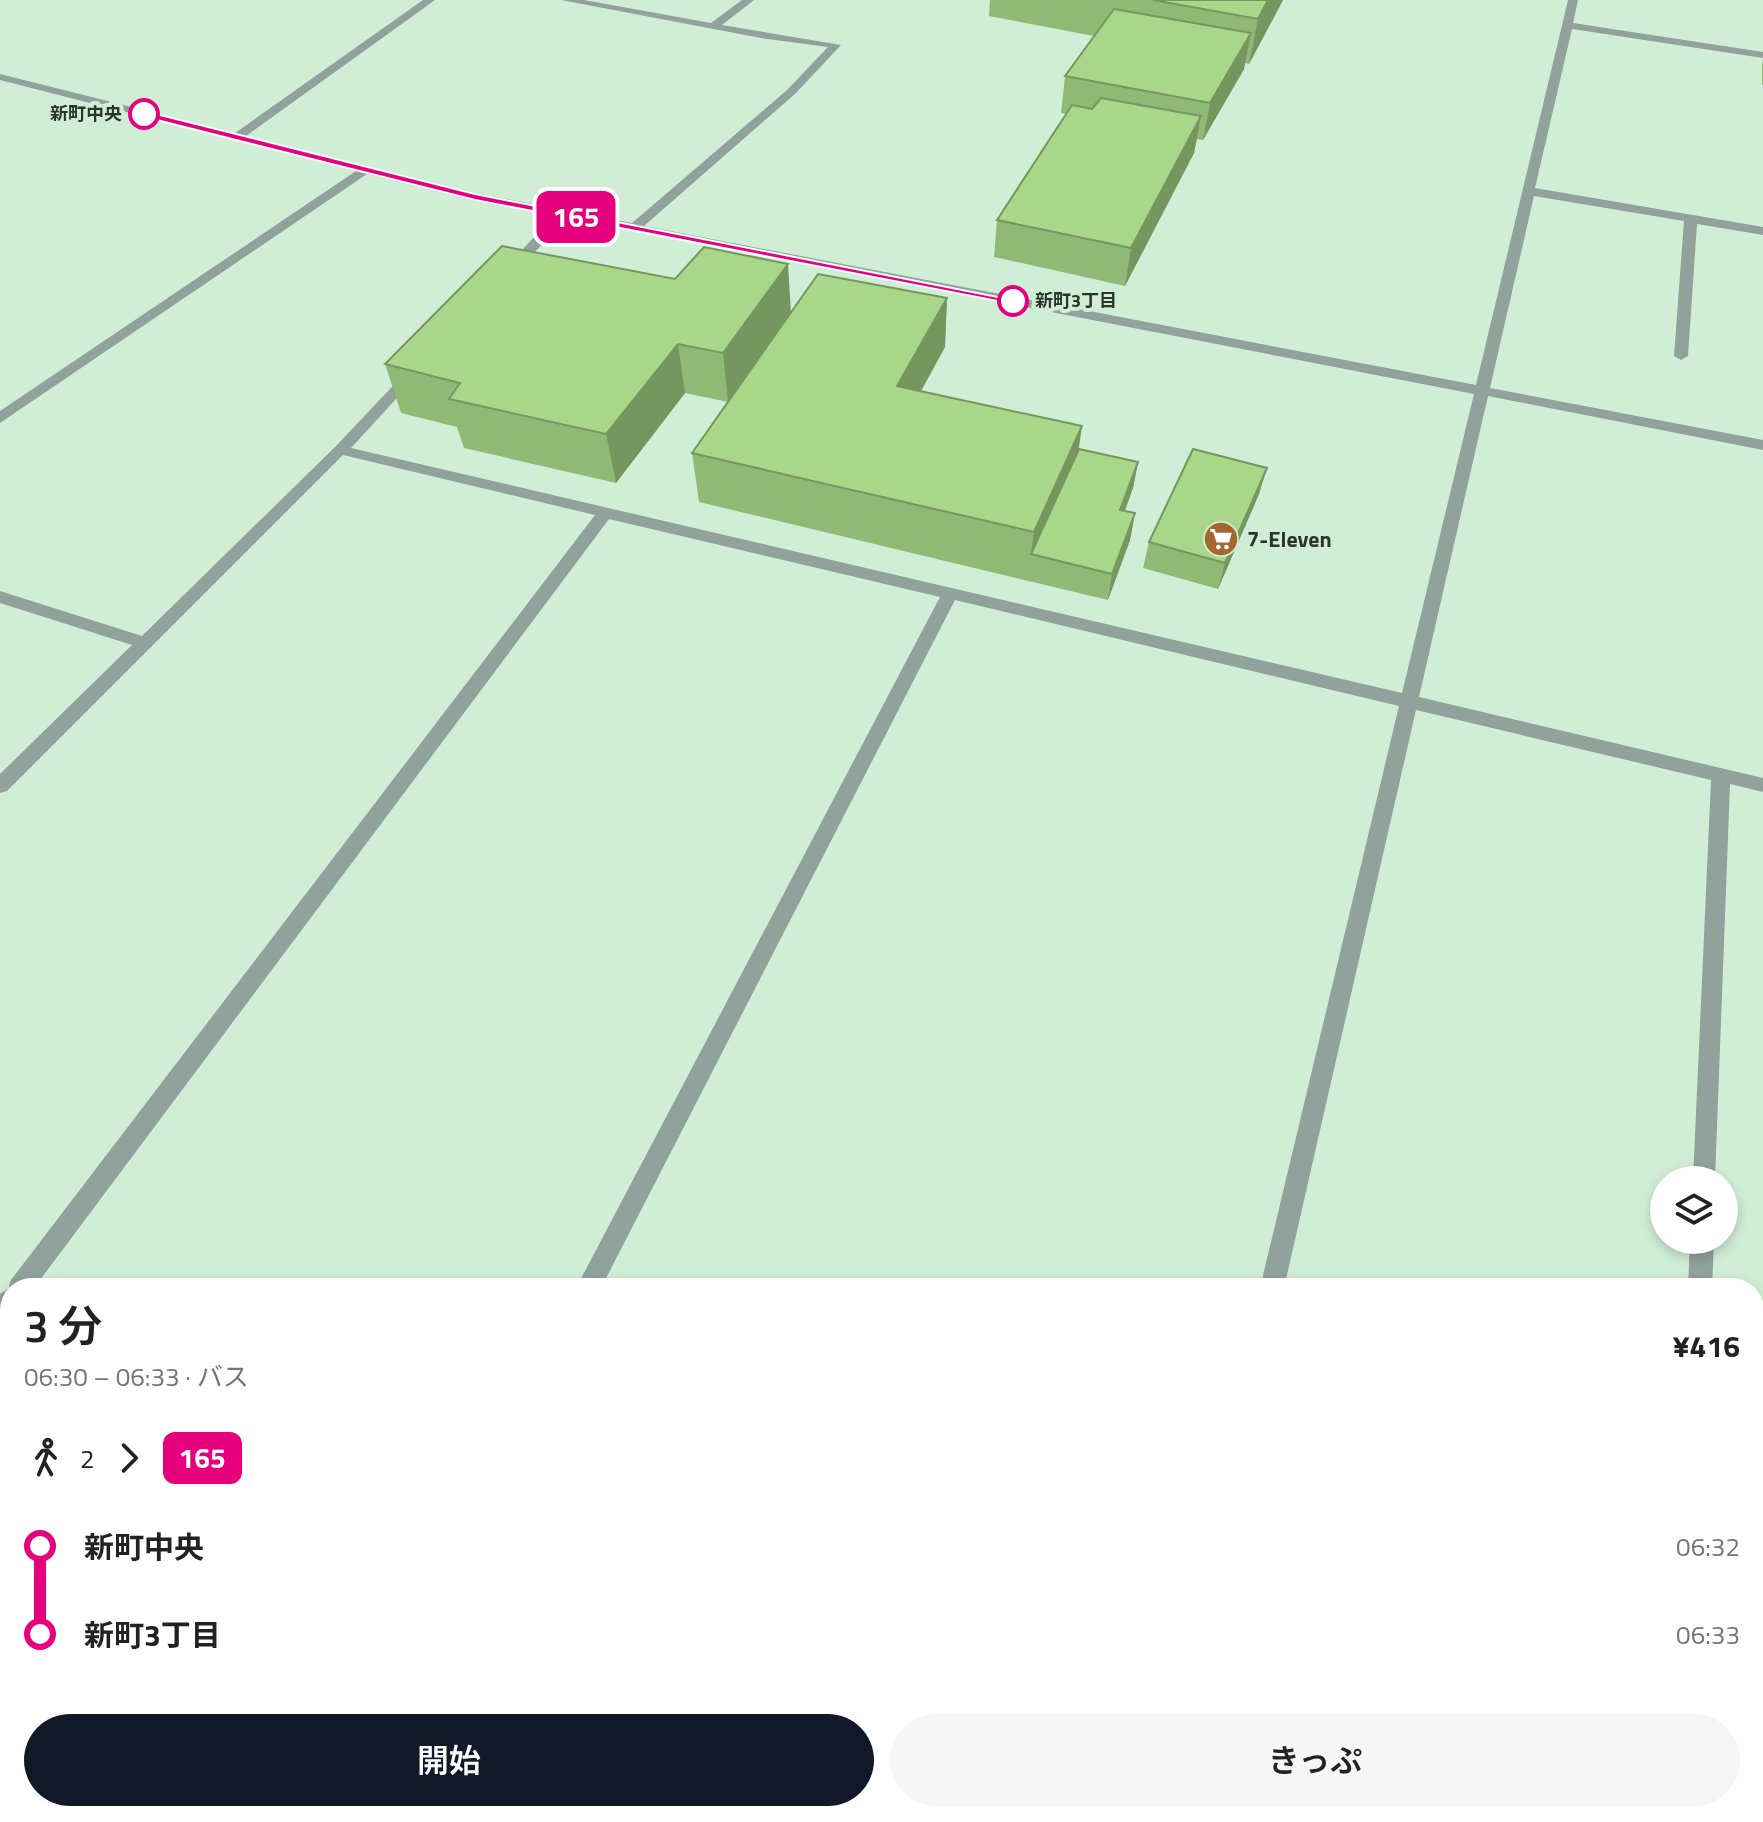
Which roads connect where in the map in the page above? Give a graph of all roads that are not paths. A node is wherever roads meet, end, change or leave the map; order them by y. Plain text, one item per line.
1 (430, 0) edge
2 (566, 0) edge
3 (749, 0) edge
4 (1573, 0) edge
5 (1567, 25) junction
6 (714, 26) junction
7 (1763, 55) edge
8 (0, 77) edge
9 (235, 138) junction
10 (363, 171) junction
11 (1529, 191) junction
12 (563, 214) junction
13 (1691, 218) junction
14 (633, 229) junction
15 (1763, 231) edge
16 (499, 282) edge
17 (1681, 356) dead end
18 (425, 360) edge
19 (1482, 390) junction
20 (0, 418) edge
21 (1763, 445) edge
22 (340, 450) junction
23 (606, 512) junction
24 (950, 593) junction
25 (0, 597) edge
26 (145, 643) junction
27 (1409, 701) junction
28 (1721, 775) junction
29 (1763, 785) edge
30 (0, 786) edge
31 (1705, 1166) edge
32 (1701, 1254) edge
33 (27, 1278) edge
34 (593, 1278) edge
35 (1274, 1278) edge
36 (1700, 1278) edge

1 - 9 street
2 - 6 street
3 - 6 street
4 - 5 street
5 - 7 street
5 - 11 street
6 - 14 street
8 - 9 street
9 - 10 street
10 - 12 street
10 - 20 street
11 - 13 street
11 - 19 street
12 - 14 street
12 - 16 street
13 - 15 street
13 - 17 street
14 - 19 street
18 - 22 street
19 - 21 street
19 - 27 street
22 - 23 street
22 - 26 street
23 - 24 street
23 - 33 street
24 - 27 street
24 - 34 street
25 - 26 street
26 - 30 street
27 - 28 street
27 - 35 street
28 - 29 street
28 - 31 street
32 - 36 street

